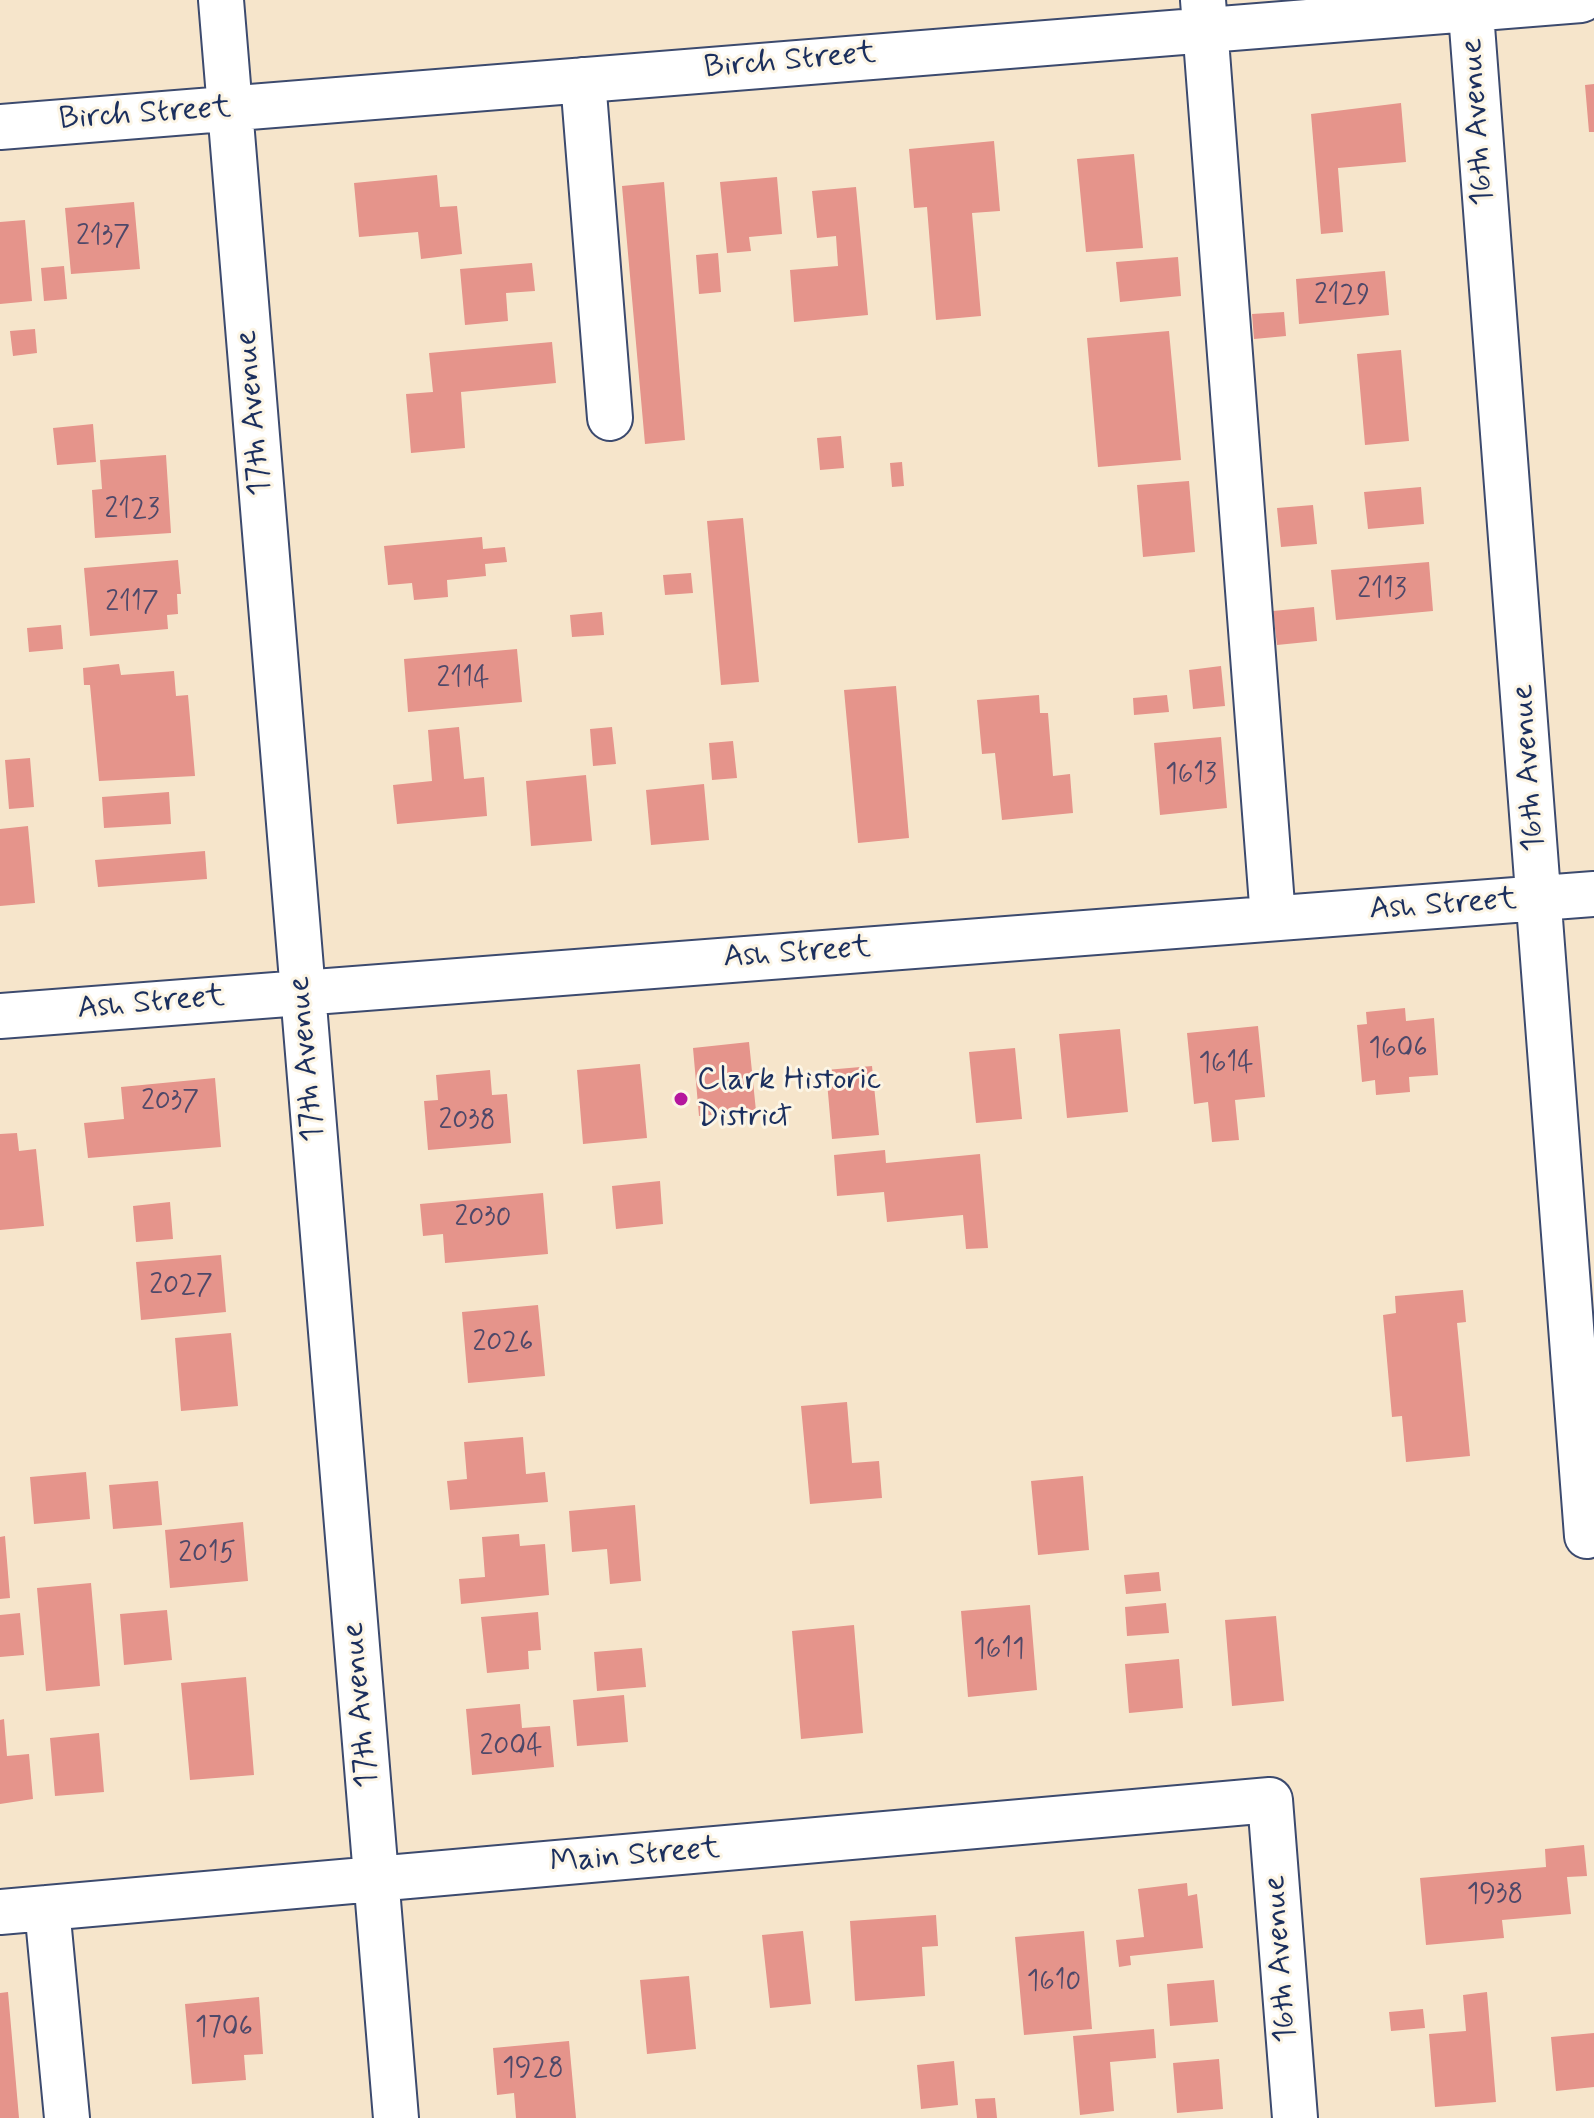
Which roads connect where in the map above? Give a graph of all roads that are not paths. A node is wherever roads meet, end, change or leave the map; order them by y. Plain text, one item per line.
1 (221, 0) edge
2 (1581, 0) edge
3 (1470, 4) edge
4 (1204, 14) edge
5 (583, 80) junction
6 (230, 109) junction
7 (0, 127) edge
8 (610, 418) dead end
9 (1594, 894) edge
10 (1540, 899) junction
11 (1273, 918) junction
12 (303, 992) junction
13 (0, 1016) edge
14 (1587, 1536) dead end
15 (1270, 1800) joint
16 (376, 1880) junction
17 (47, 1908) junction
18 (0, 1912) edge
19 (67, 2118) edge
20 (396, 2118) edge
21 (1295, 2118) edge

1 - 6 street, 17th Avenue
2 - 3 street, Birch Street
3 - 4 street, Birch Street
3 - 10 street, 16th Avenue
4 - 5 street, Birch Street
4 - 11 street
5 - 6 street, Birch Street
5 - 8 street
6 - 7 street, Birch Street
6 - 12 street, 17th Avenue
9 - 10 street, Ash Street
10 - 11 street, Ash Street
10 - 14 street, 16th Avenue
11 - 12 street, Ash Street
12 - 13 street, Ash Street
12 - 16 street, 17th Avenue
15 - 16 street, Main Street
15 - 21 street, 16th Avenue
16 - 17 street, Main Street
16 - 20 street, 17th Avenue
17 - 18 street, Main Street
17 - 19 street

